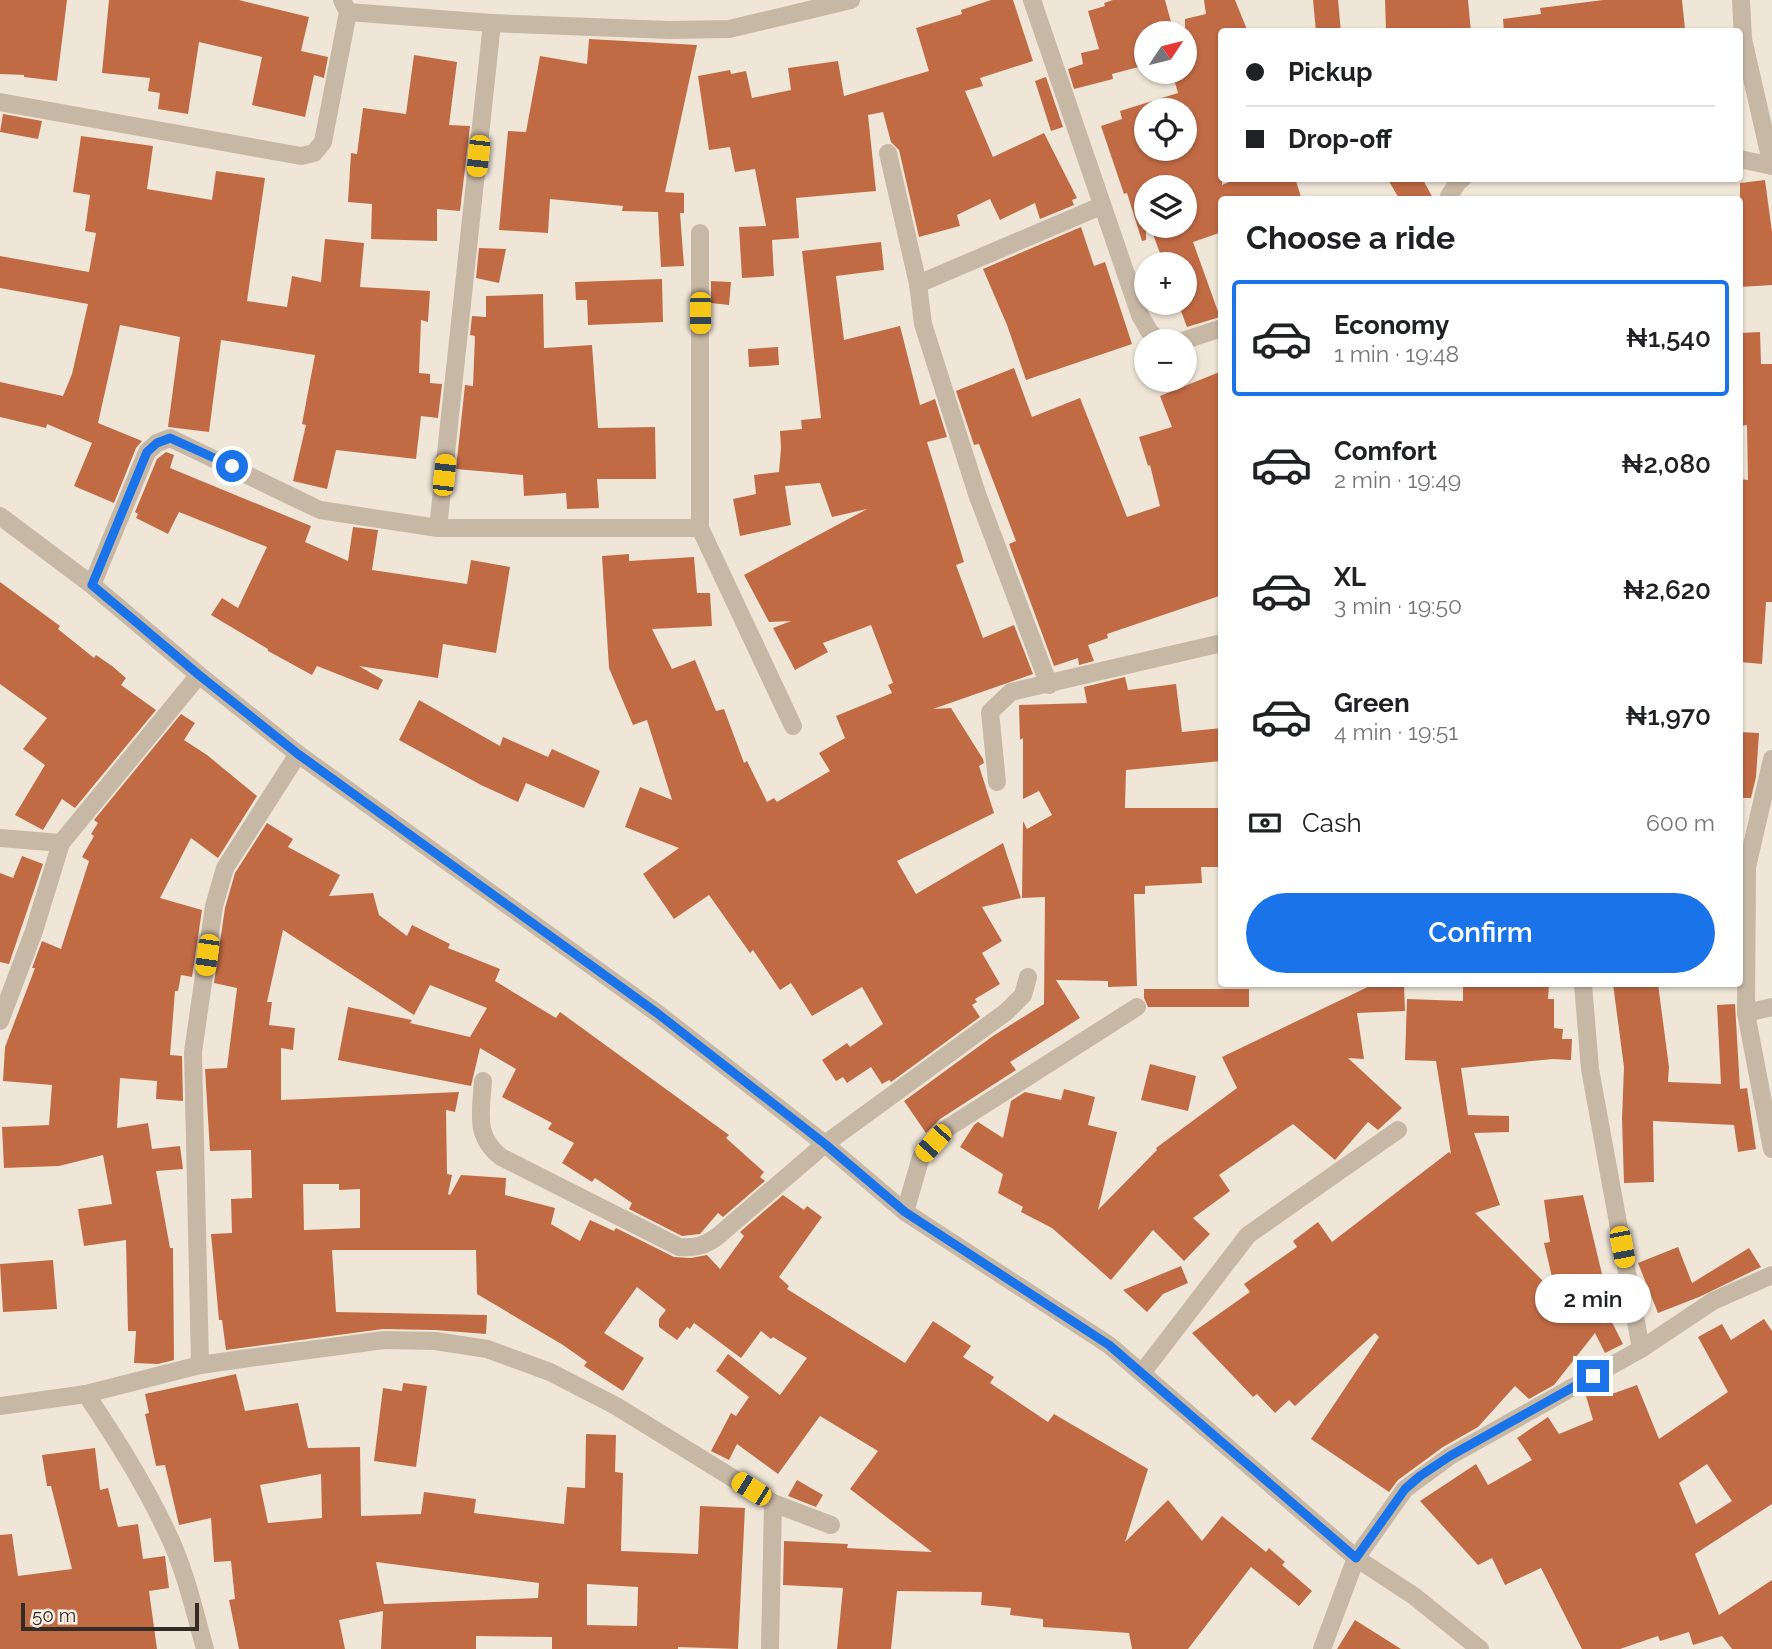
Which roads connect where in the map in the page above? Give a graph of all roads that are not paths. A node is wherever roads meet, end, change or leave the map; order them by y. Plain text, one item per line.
1 (851, 0) edge
2 (1032, 0) edge
3 (1741, 0) edge
4 (345, 6) edge
5 (492, 23) junction
6 (1742, 28) edge
7 (1743, 39) edge
8 (0, 102) edge
9 (888, 153) dead end
10 (1743, 160) edge
11 (1772, 166) edge
12 (1101, 206) junction
13 (700, 233) dead end
14 (918, 284) junction
15 (1148, 329) edge
16 (1218, 329) edge
17 (1197, 336) edge
18 (0, 516) edge
19 (438, 528) junction
20 (700, 528) junction
21 (92, 585) junction
22 (1218, 644) edge
23 (199, 675) junction
24 (1049, 685) junction
25 (793, 726) dead end
26 (298, 754) junction
27 (1772, 759) edge
28 (997, 782) dead end
29 (0, 838) edge
30 (61, 843) junction
31 (1028, 977) dead end
32 (1583, 987) edge
33 (1137, 1007) dead end
34 (1772, 1007) edge
35 (1746, 1013) junction
36 (0, 1021) edge
37 (484, 1081) dead end
38 (1398, 1130) dead end
39 (825, 1144) junction
40 (1772, 1149) edge
41 (905, 1212) junction
42 (1772, 1275) edge
43 (1641, 1349) junction
44 (200, 1365) junction
45 (1142, 1373) junction
46 (86, 1394) junction
47 (0, 1406) edge
48 (773, 1503) junction
49 (831, 1525) dead end
50 (1356, 1558) junction
51 (205, 1649) edge
52 (770, 1649) edge
53 (1322, 1649) edge
54 (1480, 1649) edge

1 - 5 street
2 - 12 street
3 - 6 street
4 - 5 street
4 - 8 street
5 - 19 street
7 - 11 street
9 - 14 street
10 - 11 street
12 - 14 street
12 - 15 street
13 - 20 street
14 - 24 street
16 - 17 street
18 - 21 street
19 - 20 street
19 - 21 street
20 - 25 street
21 - 23 street
22 - 24 street
23 - 26 street
23 - 30 street
24 - 28 street
26 - 39 street
26 - 44 street
27 - 35 street
29 - 30 street
30 - 36 street
31 - 39 street
32 - 43 street
33 - 41 street
34 - 35 street
35 - 40 street
37 - 39 street
38 - 45 street
39 - 41 street
41 - 45 street
42 - 43 street
43 - 50 street
44 - 46 street
44 - 48 street
45 - 50 street
46 - 47 street
46 - 51 street
48 - 49 street
48 - 52 street
50 - 53 street
50 - 54 street

